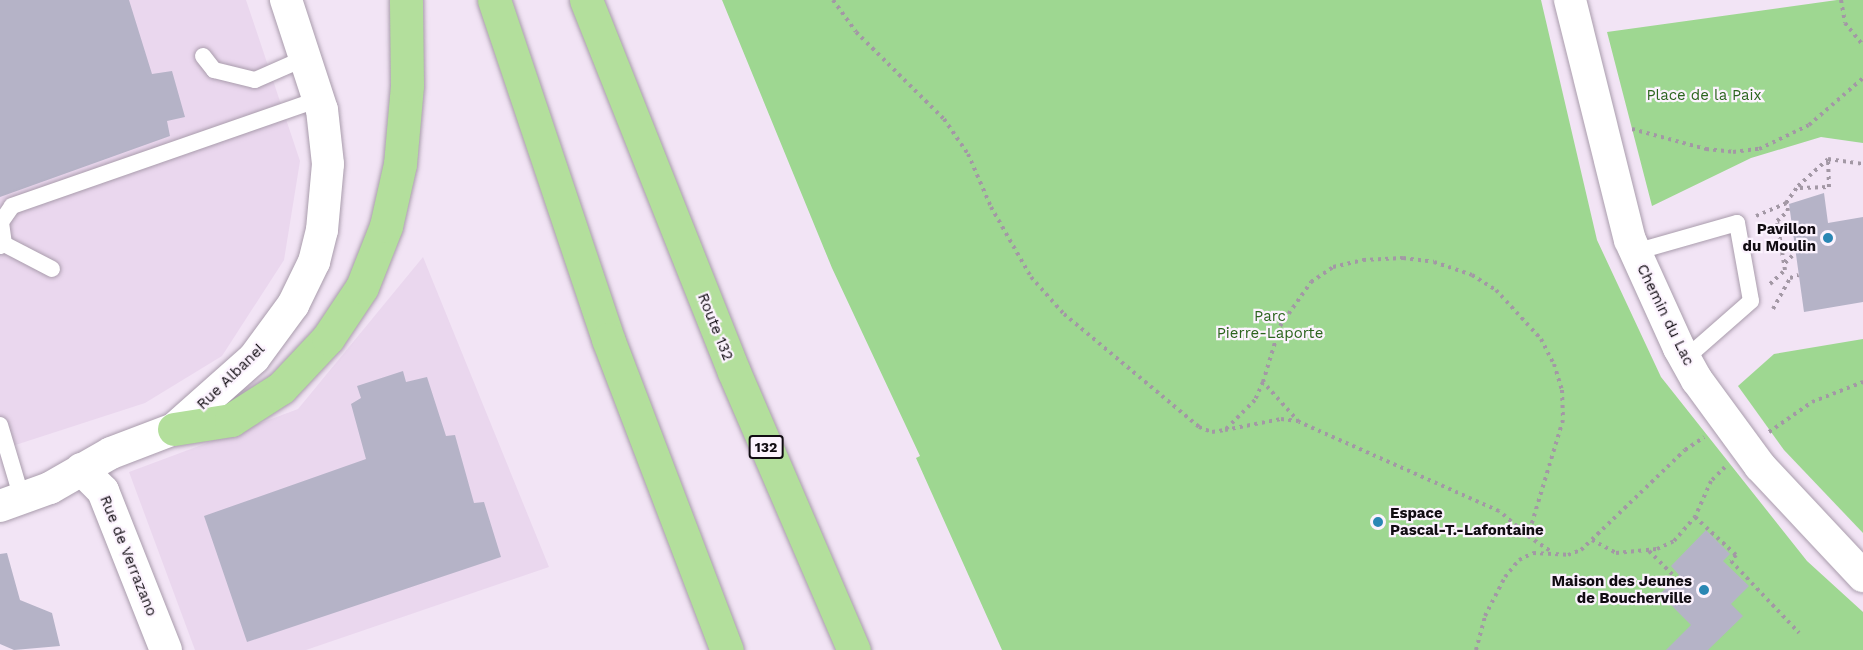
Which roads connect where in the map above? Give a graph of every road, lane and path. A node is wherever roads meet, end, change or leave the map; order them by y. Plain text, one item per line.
1 (286, 0) edge
2 (406, 0) edge
3 (494, 0) edge
4 (586, 0) edge
5 (833, 0) edge
6 (1570, 0) edge
7 (1841, 0) edge
8 (1863, 45) edge
9 (203, 56) dead end
10 (305, 58) junction
11 (1863, 78) edge
12 (319, 99) junction
13 (1624, 126) dead end
14 (1828, 159) junction
15 (1863, 164) edge
16 (1800, 188) junction
17 (1786, 203) junction
18 (1737, 224) junction
19 (2, 245) edge
20 (1635, 252) junction
21 (1795, 254) dead end
22 (1784, 263) junction
23 (52, 269) dead end
24 (1799, 275) dead end
25 (1751, 301) junction
26 (1686, 359) junction
27 (1263, 382) junction
28 (1863, 382) edge
29 (1299, 422) junction
30 (1727, 422) junction
31 (0, 425) edge
32 (174, 429) junction
33 (1225, 430) junction
34 (1765, 434) dead end
35 (1727, 464) dead end
36 (81, 469) junction
37 (11, 502) edge
38 (1695, 517) junction
39 (1528, 536) junction
40 (1593, 540) junction
41 (1648, 551) junction
42 (1553, 552) junction
43 (1863, 576) edge
44 (1676, 578) dead end
45 (1799, 633) dead end
46 (166, 650) edge
47 (727, 650) edge
48 (855, 650) edge
49 (1476, 650) edge

1 - 10 street, Rue Albanel
2 - 32 highway
3 - 47 highway
4 - 48 highway, Route 132 / 132
5 - 33 path
6 - 20 street, Chemin du Lac
7 - 8 path
9 - 10 lane
10 - 12 street, Rue Albanel
11 - 13 path
12 - 19 lane
12 - 32 street, Rue Albanel
14 - 15 path
14 - 16 path
14 - 16 path
16 - 17 path
17 - 18 path
17 - 22 path
18 - 20 lane
18 - 25 lane
19 - 23 lane
20 - 26 street, Chemin du Lac
21 - 22 path
22 - 25 path
24 - 25 path
25 - 26 lane
26 - 30 street, Chemin du Lac
27 - 29 path
27 - 33 path
27 - 39 path
28 - 34 path
29 - 33 path
29 - 39 path
30 - 40 path
30 - 43 street, Chemin du Lac
31 - 37 lane
32 - 36 street, Rue Albanel
35 - 38 path
36 - 37 street, Rue Albanel
36 - 46 street, Rue de Verrazano
38 - 41 path
38 - 45 path
39 - 42 path
40 - 41 path
40 - 42 path
41 - 44 path
42 - 49 path

